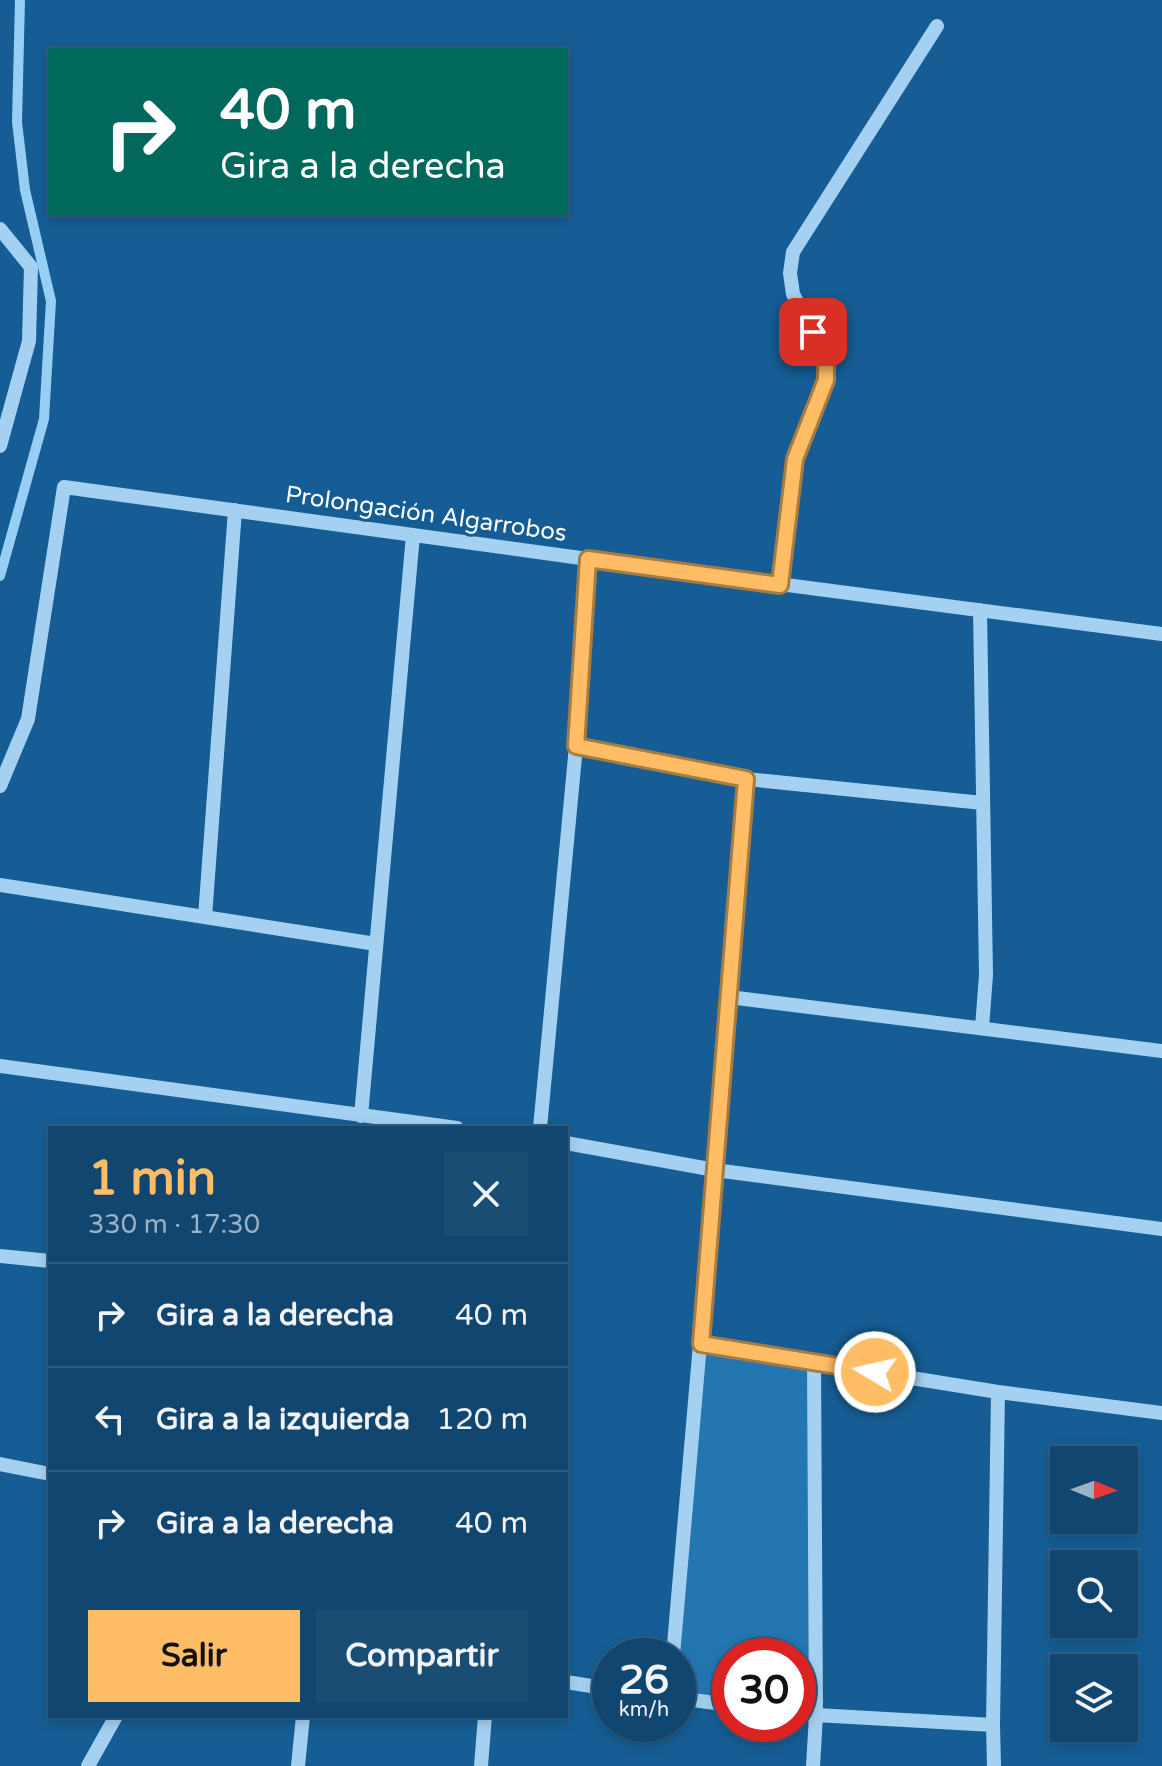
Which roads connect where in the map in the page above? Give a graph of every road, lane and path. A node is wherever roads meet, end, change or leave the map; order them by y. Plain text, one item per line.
1 (937, 26) dead end
2 (0, 229) edge
3 (0, 446) edge
4 (235, 510) junction
5 (413, 535) junction
6 (588, 559) junction
7 (780, 585) junction
8 (980, 610) junction
9 (1162, 634) edge
10 (576, 746) junction
11 (746, 779) junction
12 (0, 786) edge
13 (983, 803) junction
14 (0, 885) edge
15 (205, 917) junction
16 (376, 944) junction
17 (729, 997) junction
18 (982, 1028) junction
19 (1162, 1051) edge
20 (0, 1066) edge
21 (361, 1116) junction
22 (441, 1126) edge
23 (540, 1126) edge
24 (568, 1143) edge
25 (715, 1170) junction
26 (1162, 1229) edge
27 (0, 1256) edge
28 (48, 1261) edge
29 (701, 1344) junction
30 (814, 1362) junction
31 (998, 1392) junction
32 (1162, 1413) edge
33 (1, 1465) edge
34 (48, 1474) edge
35 (675, 1638) edge
36 (816, 1638) edge
37 (568, 1682) edge
38 (592, 1686) edge
39 (816, 1716) edge
40 (115, 1718) edge
41 (303, 1718) edge
42 (485, 1718) edge
43 (993, 1725) junction
44 (814, 1742) edge
45 (88, 1766) edge
46 (298, 1766) edge
47 (481, 1766) edge
48 (813, 1766) edge
49 (994, 1766) edge

1 - 7 street
2 - 3 street
4 - 5 street, Prolongación Algarrobos
4 - 12 street, Prolongación Algarrobos
4 - 15 street
5 - 6 street, Prolongación Algarrobos
5 - 16 street
6 - 7 street, Prolongación Algarrobos
6 - 10 street
7 - 8 street, Prolongación Algarrobos
8 - 9 street, Prolongación Algarrobos
8 - 13 street
10 - 11 street
10 - 23 street
11 - 13 street
11 - 17 street
13 - 18 street
14 - 15 street
15 - 16 street
16 - 21 street
17 - 18 street
17 - 25 street
18 - 19 street
20 - 21 street
21 - 22 street
24 - 25 street
25 - 26 street
25 - 29 street
27 - 28 street
29 - 30 street
29 - 35 street
30 - 31 street
30 - 36 street
31 - 32 street
31 - 43 street
33 - 34 street
37 - 38 street
39 - 43 street
40 - 45 street
41 - 46 street
42 - 47 street
43 - 49 street
44 - 48 street

